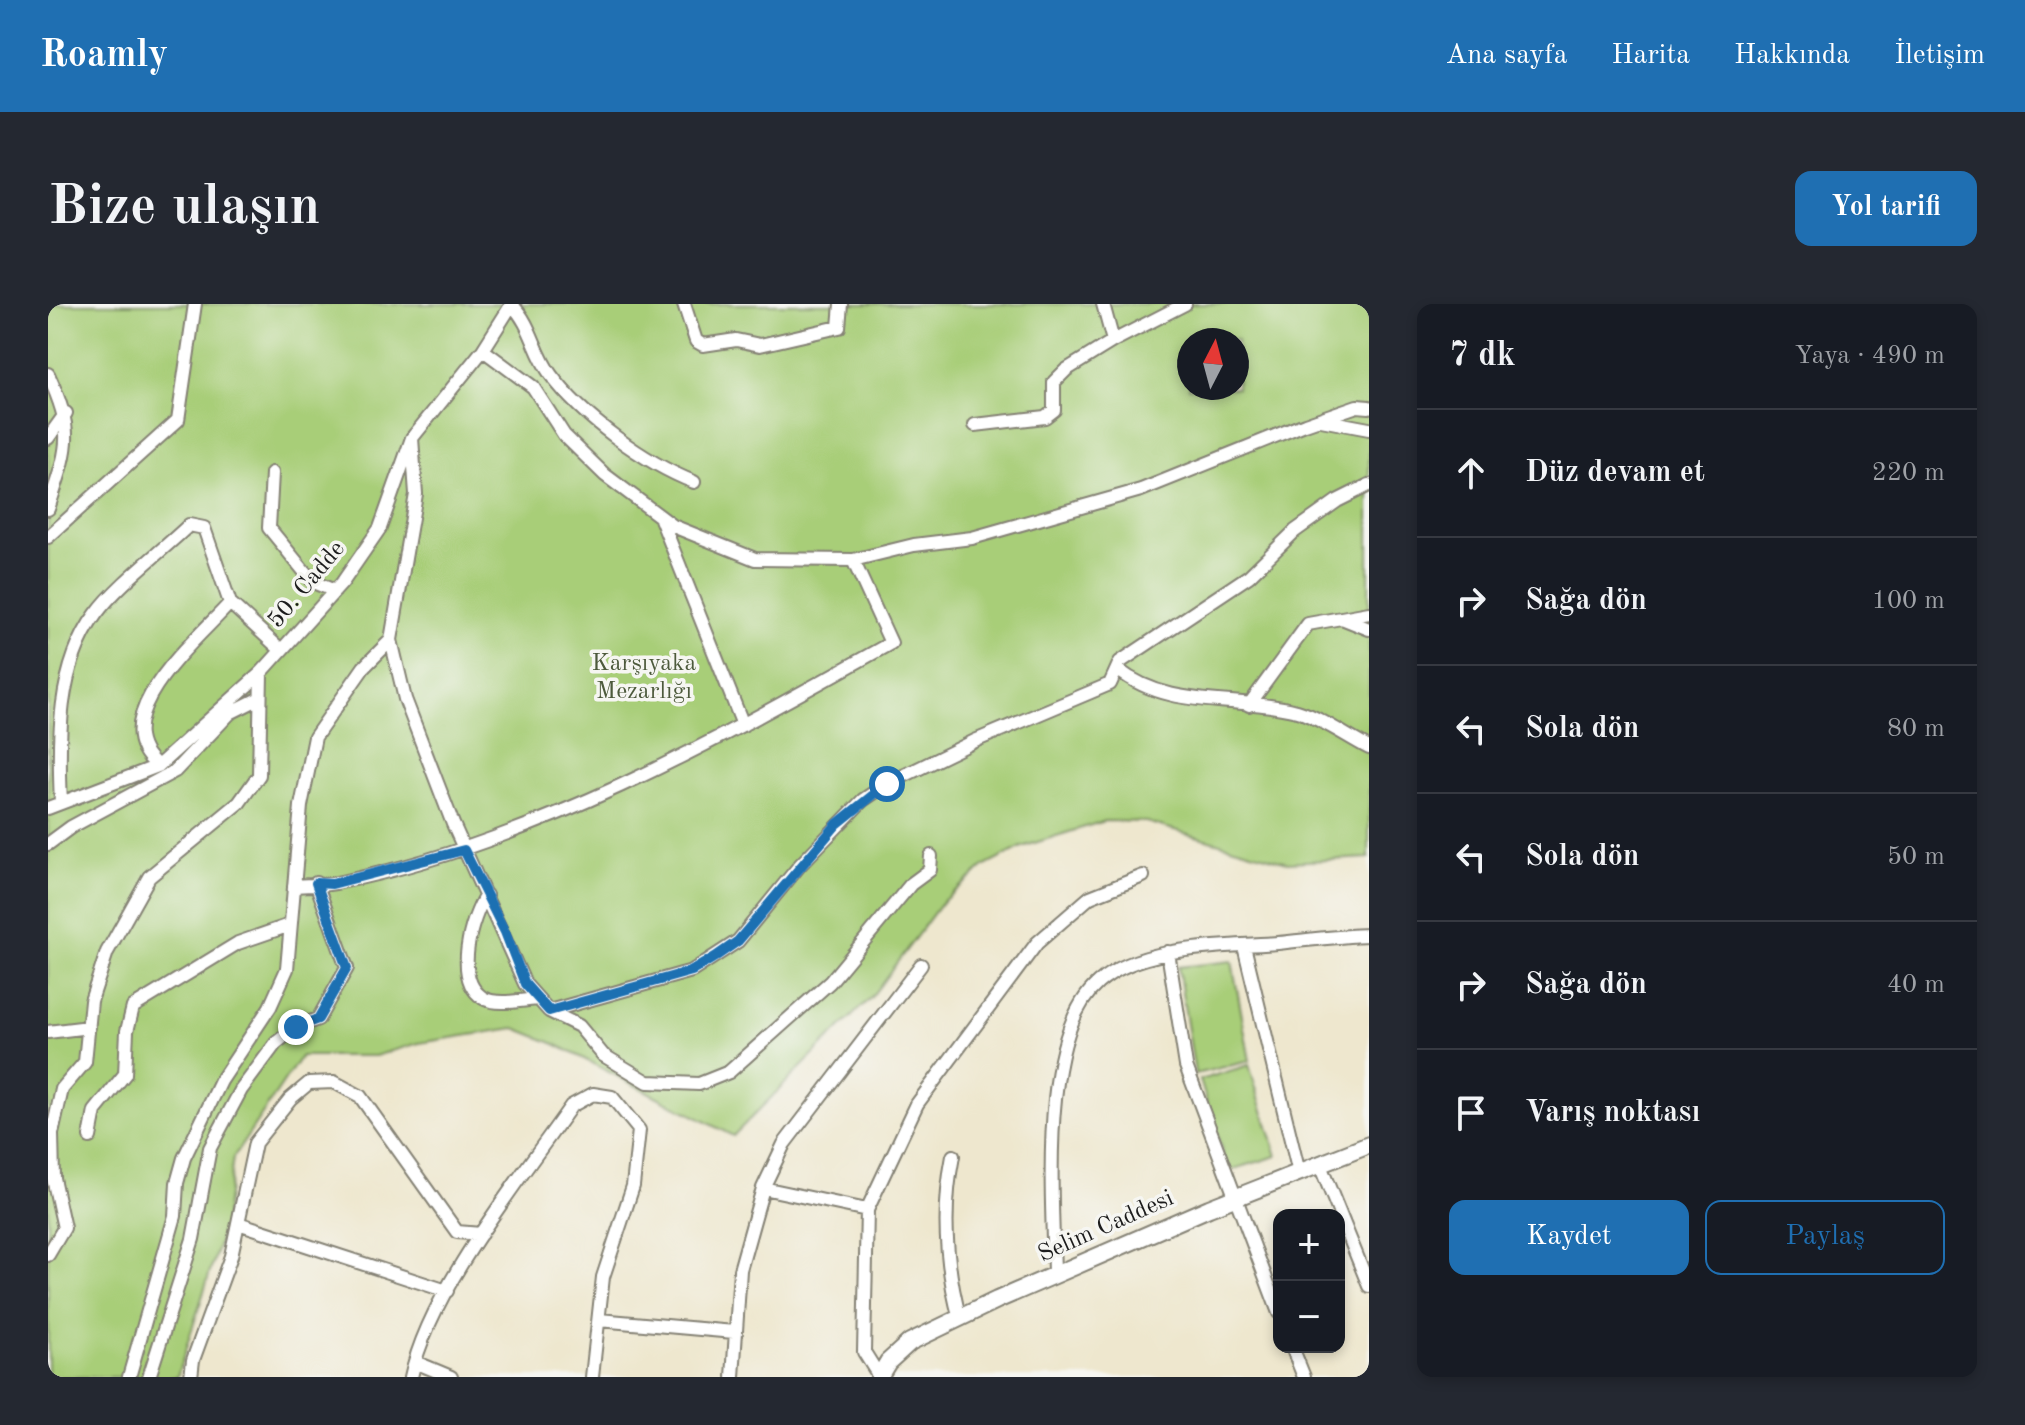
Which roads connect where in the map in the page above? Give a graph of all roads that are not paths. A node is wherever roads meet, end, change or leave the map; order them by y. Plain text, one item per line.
1 (195, 304) edge
2 (512, 304) edge
3 (684, 304) edge
4 (841, 304) edge
5 (1103, 304) edge
6 (1185, 304) edge
7 (1113, 341) junction
8 (483, 350) junction
9 (48, 374) edge
10 (1369, 407) edge
11 (66, 413) junction
12 (1319, 419) junction
13 (975, 425) dead end
14 (1369, 429) edge
15 (48, 438) edge
16 (412, 438) junction
17 (272, 473) dead end
18 (694, 482) dead end
19 (1369, 485) edge
20 (48, 509) edge
21 (660, 517) junction
22 (48, 537) edge
23 (853, 560) junction
24 (335, 591) junction
25 (230, 603) junction
26 (1369, 613) edge
27 (1341, 618) junction
28 (1369, 629) edge
29 (391, 640) junction
30 (281, 650) junction
31 (1117, 669) junction
32 (261, 673) junction
33 (260, 698) junction
34 (1249, 705) junction
35 (743, 725) junction
36 (1369, 748) edge
37 (158, 766) junction
38 (54, 805) edge
39 (48, 844) edge
40 (464, 850) junction
41 (931, 856) dead end
42 (1143, 876) dead end
43 (316, 883) junction
44 (294, 886) junction
45 (486, 895) junction
46 (290, 925) junction
47 (1369, 935) edge
48 (1244, 946) junction
49 (1168, 952) junction
50 (921, 965) dead end
51 (538, 999) junction
52 (549, 1011) junction
53 (89, 1027) junction
54 (48, 1032) edge
55 (90, 1137) dead end
56 (1369, 1145) edge
57 (953, 1156) dead end
58 (1320, 1165) junction
59 (1299, 1173) junction
60 (763, 1188) junction
61 (1234, 1198) junction
62 (867, 1210) junction
63 (238, 1223) junction
64 (481, 1234) junction
65 (48, 1255) edge
66 (1054, 1276) junction
67 (1369, 1286) edge
68 (447, 1291) junction
69 (1273, 1298) edge
70 (960, 1319) junction
71 (599, 1320) junction
72 (734, 1332) junction
73 (1294, 1353) edge
74 (415, 1362) junction
75 (879, 1376) edge
76 (129, 1377) edge
77 (149, 1377) edge
78 (191, 1377) edge
79 (411, 1377) edge
80 (451, 1377) edge
81 (592, 1377) edge
82 (733, 1377) edge
83 (1304, 1377) edge

1 - 22 street
2 - 8 street, 50. Cadde
2 - 18 street
3 - 4 street
5 - 7 street
6 - 7 street
7 - 13 street
8 - 16 street, 50. Cadde
8 - 21 street
9 - 11 street
10 - 12 street
11 - 15 street
11 - 20 street
12 - 14 street
12 - 23 street
16 - 24 street, 50. Cadde
16 - 29 street
17 - 24 street
19 - 31 street
21 - 23 street
21 - 35 street
23 - 35 street
24 - 30 street, 50. Cadde
25 - 30 street
25 - 37 street
25 - 38 street
26 - 27 street
27 - 28 street
27 - 34 street
29 - 40 street
29 - 44 street
30 - 32 street, 50. Cadde
31 - 34 street
31 - 52 street
32 - 33 street
32 - 37 street, 50. Cadde
33 - 39 street
33 - 53 street
34 - 36 street
35 - 40 street
37 - 38 street, 50. Cadde
40 - 43 street
40 - 45 street
41 - 52 street
42 - 62 street
43 - 44 street
43 - 77 street
44 - 46 street
45 - 51 street
45 - 51 street
46 - 55 street
46 - 76 street
47 - 48 street
48 - 49 street
48 - 59 street
49 - 61 street
49 - 66 street
50 - 60 street
51 - 52 street
53 - 54 street
53 - 65 street
56 - 58 main road, Selim Caddesi
57 - 70 street
58 - 59 main road, Selim Caddesi
58 - 67 street
59 - 61 main road, Selim Caddesi
60 - 62 street
60 - 72 street
61 - 66 main road, Selim Caddesi
61 - 69 street
62 - 75 street
63 - 64 street
63 - 68 street
63 - 78 street
64 - 68 street
64 - 71 street
66 - 70 main road, Selim Caddesi
68 - 74 street
70 - 75 main road, Selim Caddesi
71 - 72 street
71 - 81 street
72 - 82 street
73 - 83 street
74 - 79 street
74 - 80 street

